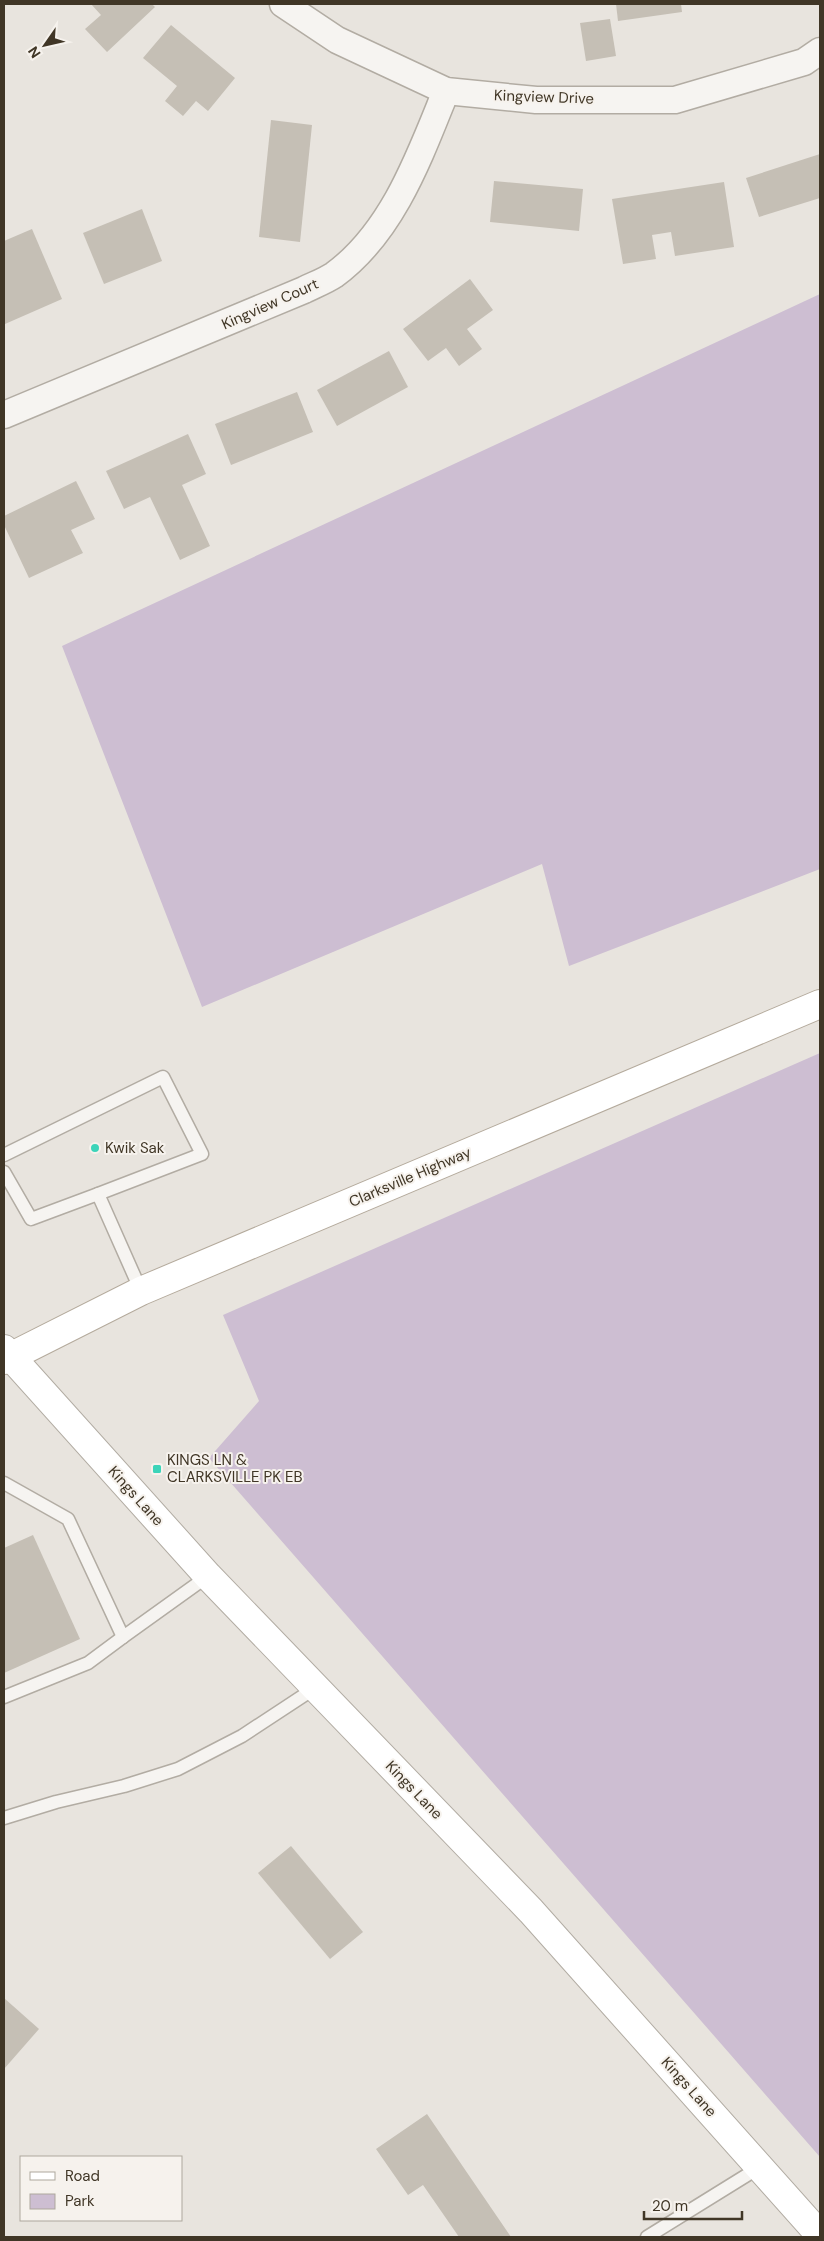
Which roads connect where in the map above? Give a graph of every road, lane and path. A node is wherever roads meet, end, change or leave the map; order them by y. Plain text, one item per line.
1 (283, 4) edge
2 (820, 51) edge
3 (446, 91) junction
4 (4, 416) edge
5 (820, 1004) edge
6 (4, 1155) edge
7 (4, 1172) edge
8 (98, 1194) junction
9 (142, 1291) junction
10 (6, 1355) edge
11 (4, 1483) edge
12 (208, 1576) junction
13 (123, 1637) junction
14 (315, 1688) junction
15 (4, 1697) edge
16 (4, 1818) edge
17 (760, 2167) junction
18 (820, 2235) edge
19 (647, 2237) edge

1 - 3 street, Kingview Drive
2 - 3 street, Kingview Drive
3 - 4 street, Kingview Court
5 - 9 street, Clarksville Highway
6 - 8 lane
7 - 8 lane
8 - 9 lane
9 - 10 street, Clarksville Highway
10 - 12 street, Kings Lane
11 - 13 lane
12 - 13 lane
12 - 14 street, Kings Lane
13 - 15 lane
14 - 16 lane
14 - 17 street, Kings Lane
17 - 18 street, Kings Lane
17 - 19 lane

